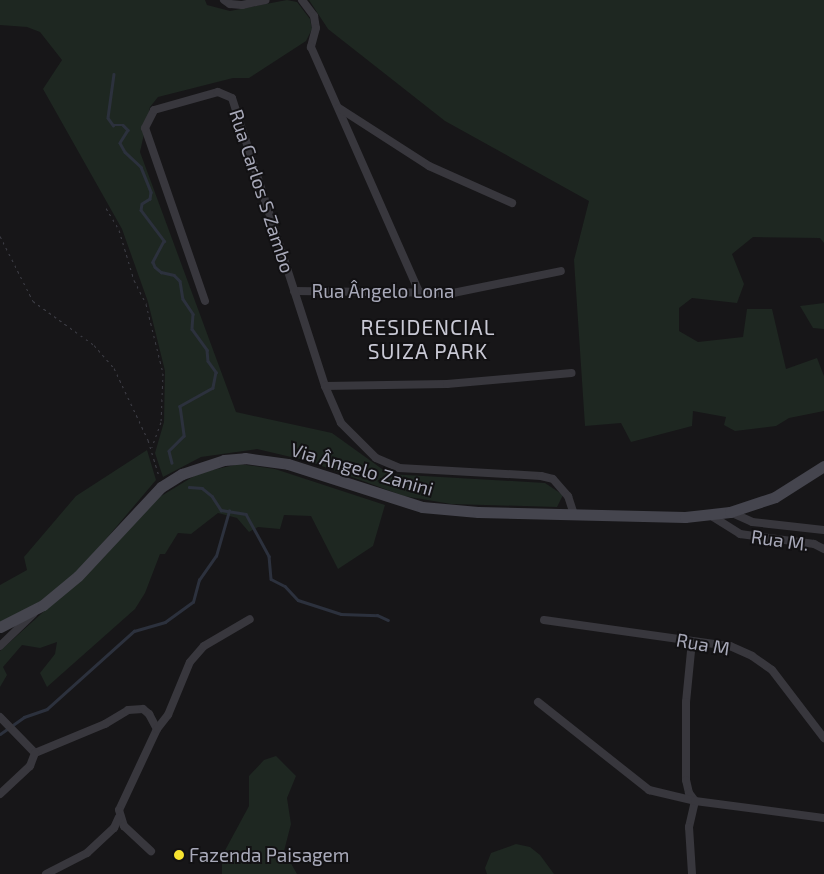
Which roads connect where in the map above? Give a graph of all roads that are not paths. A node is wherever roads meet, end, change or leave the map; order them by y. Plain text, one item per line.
1 (224, 0) edge
2 (265, 0) edge
3 (302, 0) edge
4 (339, 108) junction
5 (512, 203) dead end
6 (561, 271) dead end
7 (294, 291) junction
8 (419, 292) junction
9 (205, 301) dead end
10 (572, 373) dead end
11 (324, 386) junction
12 (824, 466) edge
13 (730, 512) junction
14 (574, 515) junction
15 (710, 515) junction
16 (824, 530) edge
17 (824, 549) edge
18 (42, 605) junction
19 (250, 619) dead end
20 (544, 620) dead end
21 (0, 627) edge
22 (692, 641) junction
23 (0, 646) edge
24 (538, 702) dead end
25 (0, 716) edge
26 (157, 730) junction
27 (824, 738) edge
28 (35, 753) junction
29 (0, 794) edge
30 (695, 802) junction
31 (119, 817) junction
32 (824, 818) edge
33 (151, 851) dead end
34 (46, 874) edge
35 (692, 874) edge

1 - 2 street
3 - 4 street
4 - 5 street
4 - 8 street
6 - 8 street, Rua Ângelo Lona
7 - 8 street, Rua Ângelo Lona
7 - 9 street, Rua Carlos S Zambo
7 - 11 street, Rua Carlos S Zambo
10 - 11 street
11 - 14 street, Rua Carlos S Zambo
12 - 13 street, Via Ângelo Zanini
13 - 15 street, Via Ângelo Zanini
13 - 16 street
14 - 15 street, Via Ângelo Zanini
14 - 18 street, Via Ângelo Zanini
15 - 17 street, Rua M.
18 - 21 street, Via Ângelo Zanini
18 - 23 street
19 - 26 street
20 - 22 street, Rua M
22 - 27 street, Rua M
22 - 30 street
24 - 30 street
25 - 28 street
26 - 28 street
26 - 31 street
28 - 29 street
30 - 32 street
30 - 35 street
31 - 33 street
31 - 34 street

